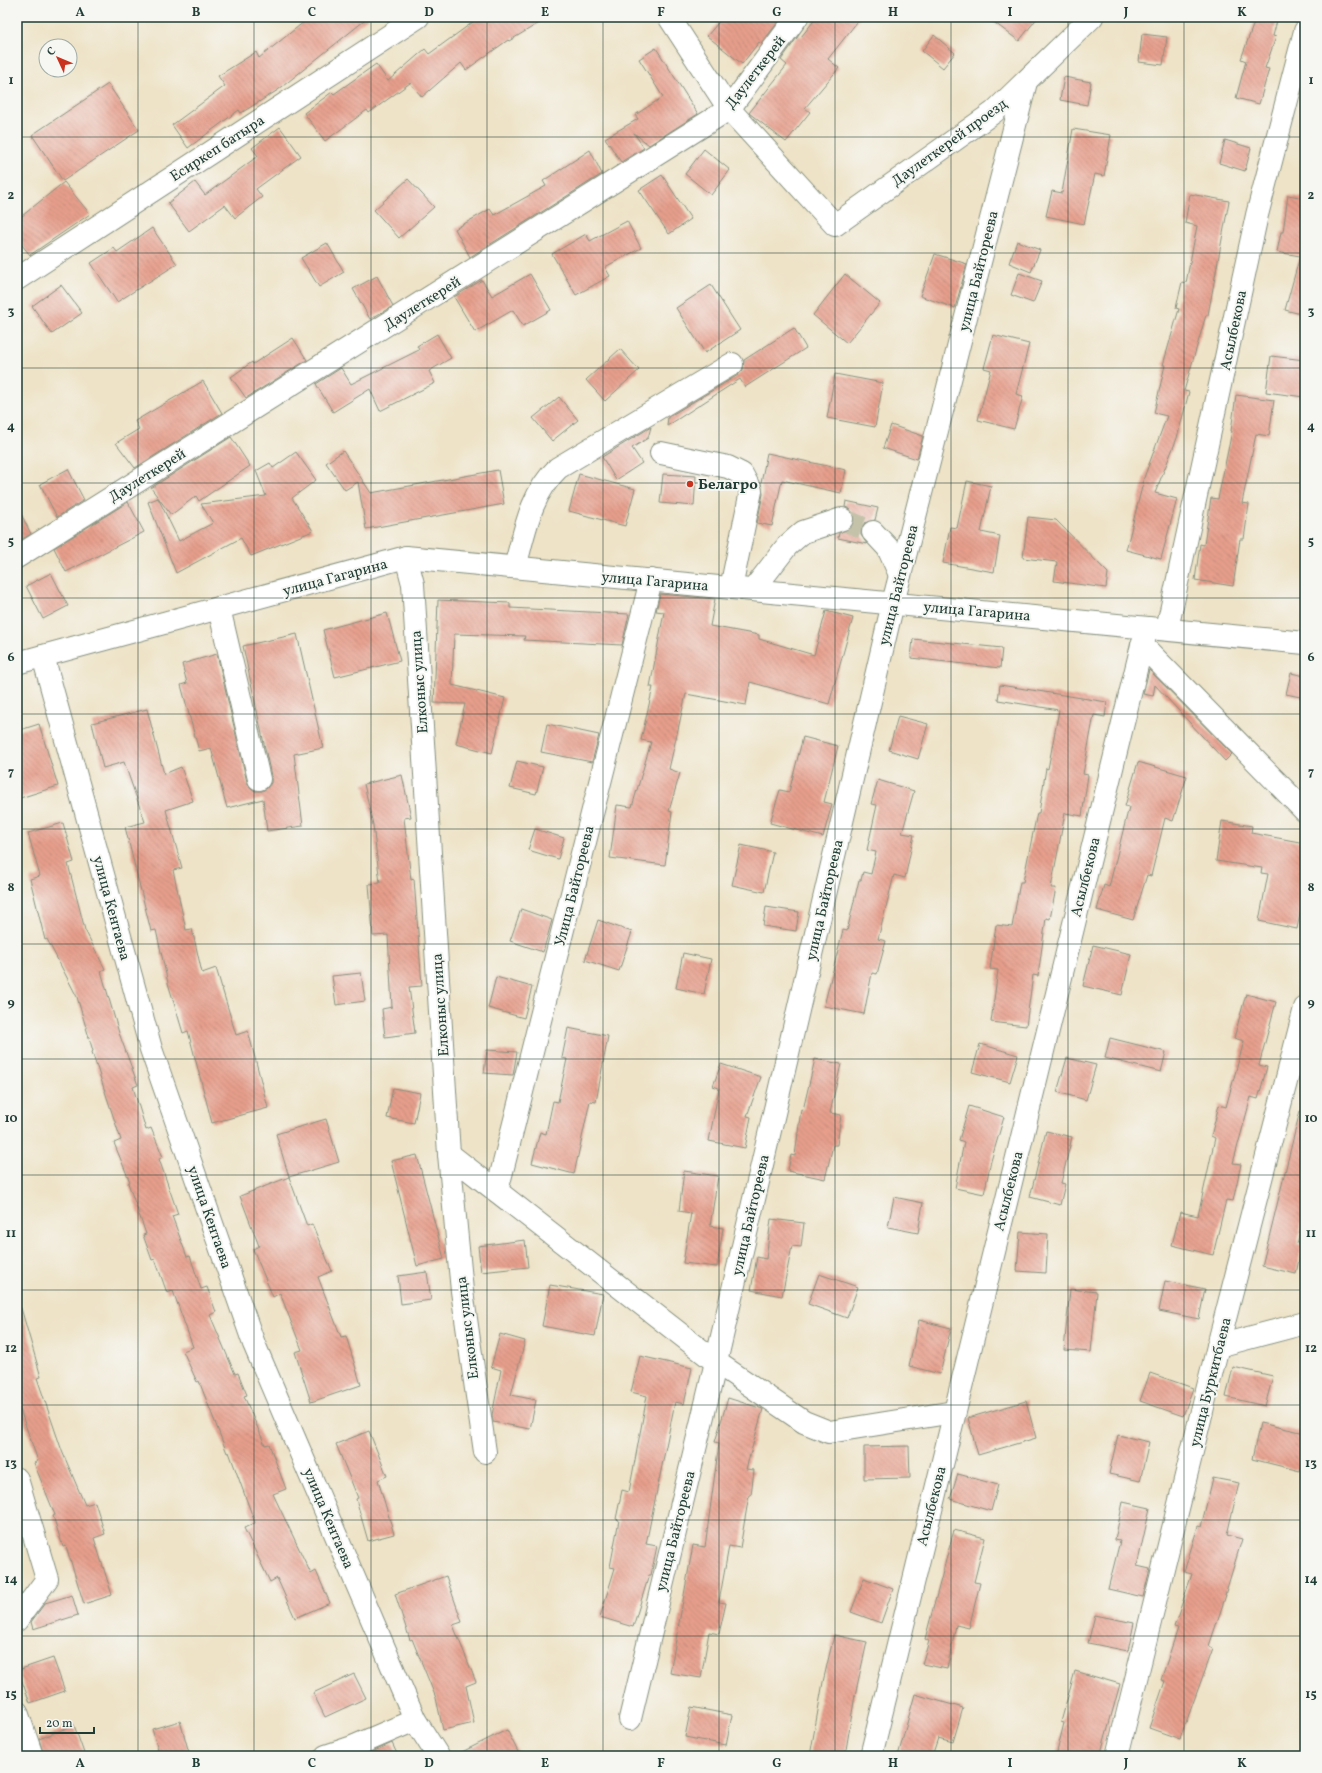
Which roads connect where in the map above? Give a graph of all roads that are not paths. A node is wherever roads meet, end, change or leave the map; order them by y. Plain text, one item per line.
1 (418, 17) edge
2 (669, 17) edge
3 (797, 17) edge
4 (1092, 17) edge
5 (1305, 31) edge
6 (1026, 82) junction
7 (729, 109) junction
8 (17, 279) edge
9 (732, 364) dead end
10 (661, 453) dead end
11 (842, 519) tunnel mouth
12 (873, 532) tunnel mouth
13 (17, 557) edge
14 (406, 557) junction
15 (515, 568) junction
16 (900, 575) junction
17 (651, 580) junction
18 (731, 588) junction
19 (753, 590) junction
20 (893, 603) junction
21 (219, 608) junction
22 (1152, 634) junction
23 (1305, 643) edge
24 (43, 656) junction
25 (17, 663) edge
26 (259, 779) dead end
27 (1305, 811) edge
28 (1305, 1008) edge
29 (449, 1154) junction
30 (497, 1191) junction
31 (1305, 1323) edge
32 (1218, 1346) junction
33 (716, 1362) junction
34 (954, 1412) junction
35 (485, 1452) dead end
36 (17, 1479) edge
37 (17, 1620) edge
38 (17, 1712) edge
39 (630, 1719) dead end
40 (415, 1720) junction
41 (32, 1756) edge
42 (326, 1756) edge
43 (438, 1756) edge
44 (871, 1756) edge
45 (1117, 1756) edge

1 - 8 street, Есиркеп батыра
2 - 7 street
3 - 7 street, Даулеткерей
4 - 6 street, Даулеткерей проезд
5 - 22 street, Асылбекова
6 - 7 street, Даулеткерей проезд
6 - 16 street, улица Байтореева
7 - 13 street, Даулеткерей
9 - 15 street
10 - 18 street
11 - 19 street
12 - 16 street
14 - 15 street, улица Гагарина
14 - 21 street, улица Гагарина
14 - 29 street, Елконыс улица
15 - 17 street, улица Гагарина
16 - 20 street, улица Байтореева
17 - 18 street, улица Гагарина
17 - 30 street, Улица Байтореева
18 - 19 street, улица Гагарина
19 - 20 street, улица Гагарина
20 - 22 street, улица Гагарина
20 - 33 street, улица Байтореева
21 - 24 street, улица Гагарина
21 - 26 street
22 - 23 street, улица Гагарина
22 - 27 street
22 - 34 street, Асылбекова
24 - 25 street, улица Гагарина
24 - 40 street, улица Кентаева
28 - 32 street, улица Буркитбаева
29 - 30 street
29 - 35 street, Елконыс улица
30 - 33 street
31 - 32 street
32 - 45 street, улица Буркитбаева
33 - 34 street
33 - 39 street, улица Байтореева
34 - 44 street, Асылбекова
36 - 37 street
38 - 41 street
40 - 42 street
40 - 43 street, улица Кентаева

